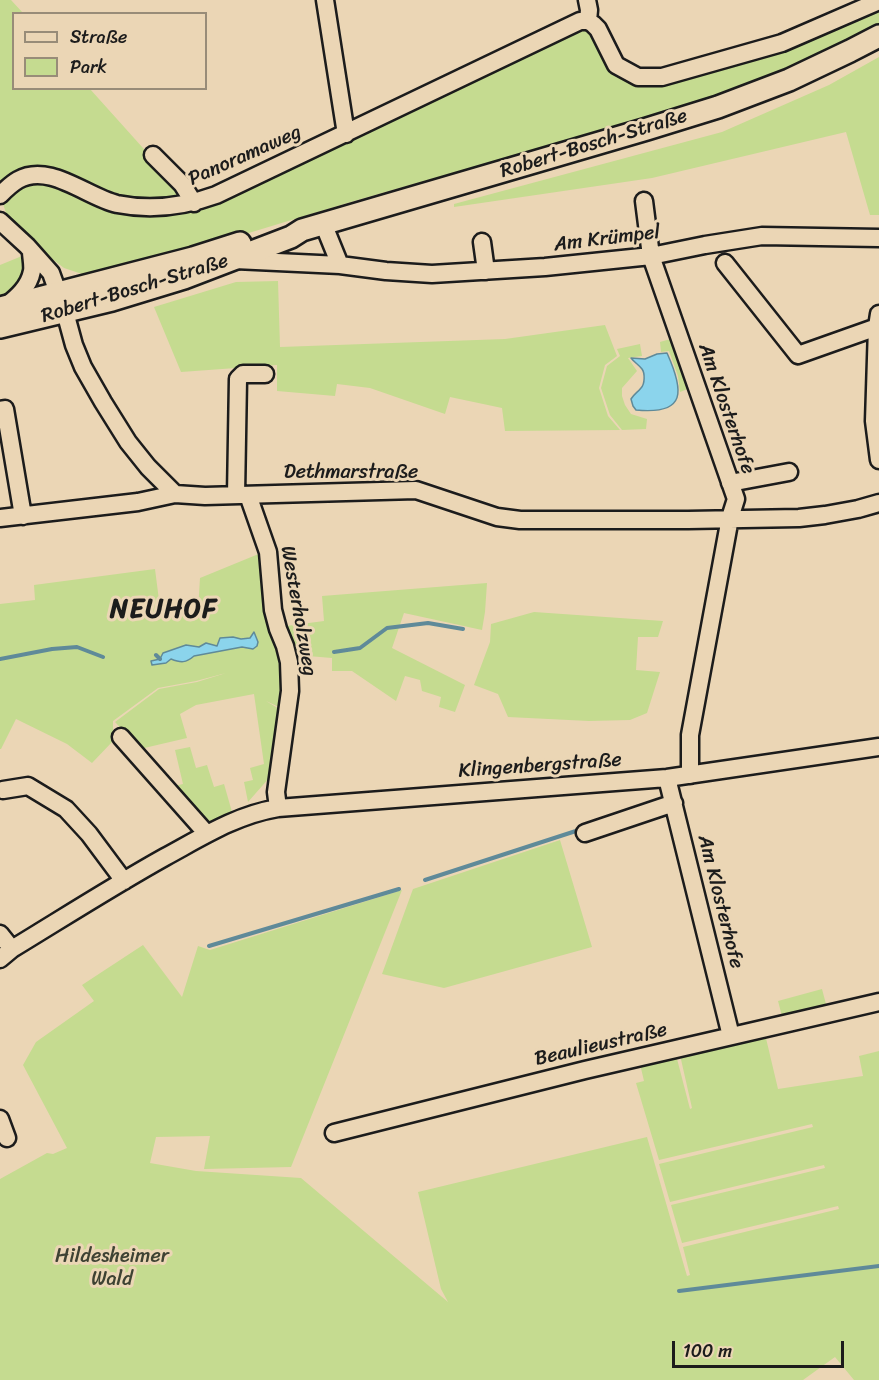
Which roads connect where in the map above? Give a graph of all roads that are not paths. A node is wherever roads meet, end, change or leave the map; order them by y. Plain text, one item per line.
1 (325, 0) edge
2 (587, 0) edge
3 (879, 1) edge
4 (588, 21) junction
5 (879, 36) edge
6 (346, 134) junction
7 (153, 155) dead end
8 (0, 195) edge
9 (644, 201) dead end
10 (194, 203) junction
11 (0, 221) edge
12 (323, 224) junction
13 (302, 230) junction
14 (879, 238) edge
15 (482, 242) dead end
16 (31, 251) junction
17 (651, 256) junction
18 (232, 260) junction
19 (725, 263) dead end
20 (340, 265) junction
21 (486, 271) junction
22 (62, 302) junction
23 (2, 314) edge
24 (878, 320) edge
25 (266, 374) dead end
26 (0, 410) edge
27 (879, 460) edge
28 (789, 472) dead end
29 (730, 483) junction
30 (175, 494) junction
31 (242, 495) junction
32 (879, 503) edge
33 (23, 516) junction
34 (0, 518) edge
35 (730, 518) junction
36 (121, 737) dead end
37 (879, 747) edge
38 (690, 775) junction
39 (667, 778) junction
40 (3, 790) dead end
41 (674, 803) junction
42 (278, 808) junction
43 (585, 833) dead end
44 (207, 834) junction
45 (124, 880) junction
46 (0, 934) edge
47 (6, 954) edge
48 (879, 1002) edge
49 (731, 1036) junction
50 (0, 1119) edge
51 (334, 1133) dead end
52 (7, 1138) dead end

1 - 6 street
2 - 4 street
3 - 4 street
4 - 6 street, Panoramaweg
5 - 12 main road, Robert-Bosch-Straße
6 - 10 street, Panoramaweg
7 - 10 street
8 - 10 street, Panoramaweg
9 - 17 street, Am Klosterhofe
11 - 16 street
12 - 13 main road, Robert-Bosch-Straße
12 - 20 street
13 - 18 main road, Robert-Bosch-Straße
13 - 22 main road, Robert-Bosch-Straße
14 - 17 street, Am Krümpel
15 - 21 street
16 - 22 street
16 - 23 street
17 - 21 street, Am Krümpel
17 - 29 street, Am Klosterhofe
18 - 20 street, Am Krümpel
18 - 22 main road, Robert-Bosch-Straße
19 - 24 street
20 - 21 street, Am Krümpel
22 - 23 main road, Robert-Bosch-Straße
22 - 30 street
24 - 27 street
25 - 31 street
26 - 33 street
28 - 29 street
29 - 35 street, Am Klosterhofe
30 - 31 street, Dethmarstraße
30 - 33 street, Dethmarstraße
31 - 35 street, Dethmarstraße
31 - 42 street, Westerholzweg
32 - 35 street, Dethmarstraße
33 - 34 street, Dethmarstraße
35 - 38 street, Am Klosterhofe
36 - 44 street
37 - 38 street, Klingenbergstraße
38 - 39 street, Klingenbergstraße
39 - 41 street, Am Klosterhofe
39 - 42 street, Klingenbergstraße
40 - 45 street
41 - 43 street
41 - 49 street, Am Klosterhofe
42 - 44 street, Klingenbergstraße
44 - 45 street, Klingenbergstraße
45 - 47 street, Klingenbergstraße
46 - 47 street, Klingenbergstraße
48 - 49 street, Beaulieustraße
49 - 51 street, Beaulieustraße
50 - 52 street

